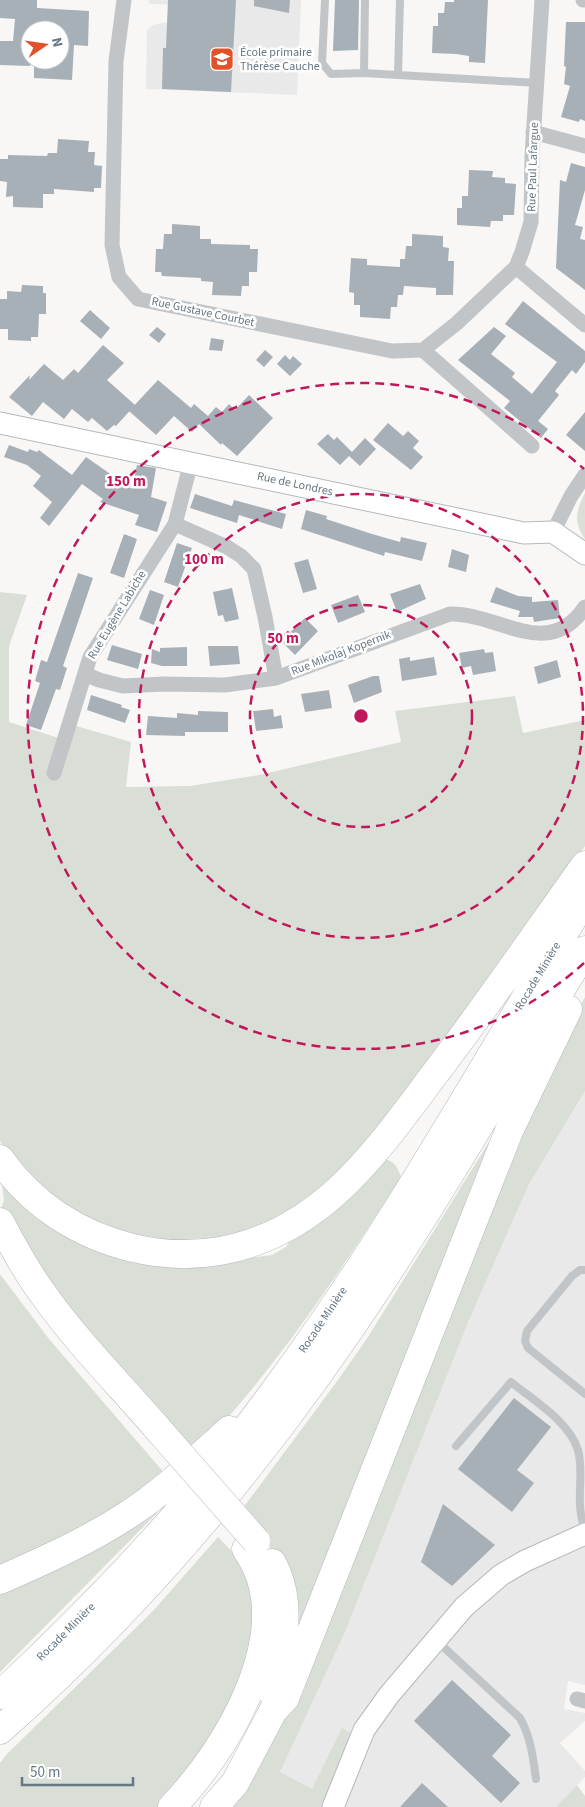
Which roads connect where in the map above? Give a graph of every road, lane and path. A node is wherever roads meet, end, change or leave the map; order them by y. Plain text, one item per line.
1 (124, 0) edge
2 (325, 0) edge
3 (365, 0) edge
4 (400, 0) edge
5 (542, 0) edge
6 (364, 73) junction
7 (398, 74) junction
8 (537, 84) junction
9 (533, 132) junction
10 (585, 146) edge
11 (516, 267) junction
12 (585, 325) edge
13 (422, 350) junction
14 (0, 423) edge
15 (532, 446) dead end
16 (191, 462) junction
17 (585, 475) edge
18 (175, 524) junction
19 (553, 532) junction
20 (585, 554) edge
21 (585, 607) edge
22 (85, 674) junction
23 (276, 678) junction
24 (54, 774) dead end
25 (585, 865) edge
26 (585, 898) edge
27 (585, 950) edge
28 (585, 976) edge
29 (0, 1160) edge
30 (0, 1222) edge
31 (0, 1257) edge
32 (585, 1270) edge
33 (585, 1394) edge
34 (249, 1423) junction
35 (152, 1433) junction
36 (456, 1446) dead end
37 (585, 1530) edge
38 (585, 1534) edge
39 (251, 1545) junction
40 (0, 1580) edge
41 (436, 1640) junction
42 (0, 1695) edge
43 (273, 1711) junction
44 (2, 1731) edge
45 (536, 1779) dead end
46 (172, 1807) edge
47 (214, 1807) edge
48 (332, 1807) edge

1 - 13 street, Rue Gustave Courbet
2 - 6 lane
3 - 6 lane
4 - 7 lane
5 - 8 street, Rue Paul Lafargue
6 - 7 lane
7 - 8 lane
8 - 9 street, Rue Paul Lafargue
9 - 10 street
9 - 11 street, Rue Paul Lafargue
11 - 12 street
11 - 13 street, Rue Paul Lafargue
13 - 15 street
14 - 16 street, Rue de Londres
16 - 18 street, Rue Eugène Labiche
16 - 19 street, Rue de Londres
17 - 19 street
18 - 22 street, Rue Eugène Labiche
18 - 23 street
19 - 20 street
21 - 23 street, Rue Mikolaj Kopernik
22 - 23 street, Rue Mikolaj Kopernik
22 - 24 street, Rue Eugène Labiche
25 - 29 highway
26 - 34 highway, Rocade Minière
27 - 44 highway, Rocade Minière
28 - 43 highway
30 - 35 highway
31 - 35 highway
32 - 33 lane
34 - 40 highway
34 - 42 highway, Rocade Minière
35 - 39 highway, bridge
36 - 37 lane
38 - 41 street
39 - 43 highway
39 - 46 highway
41 - 45 lane
41 - 48 street
43 - 47 highway

